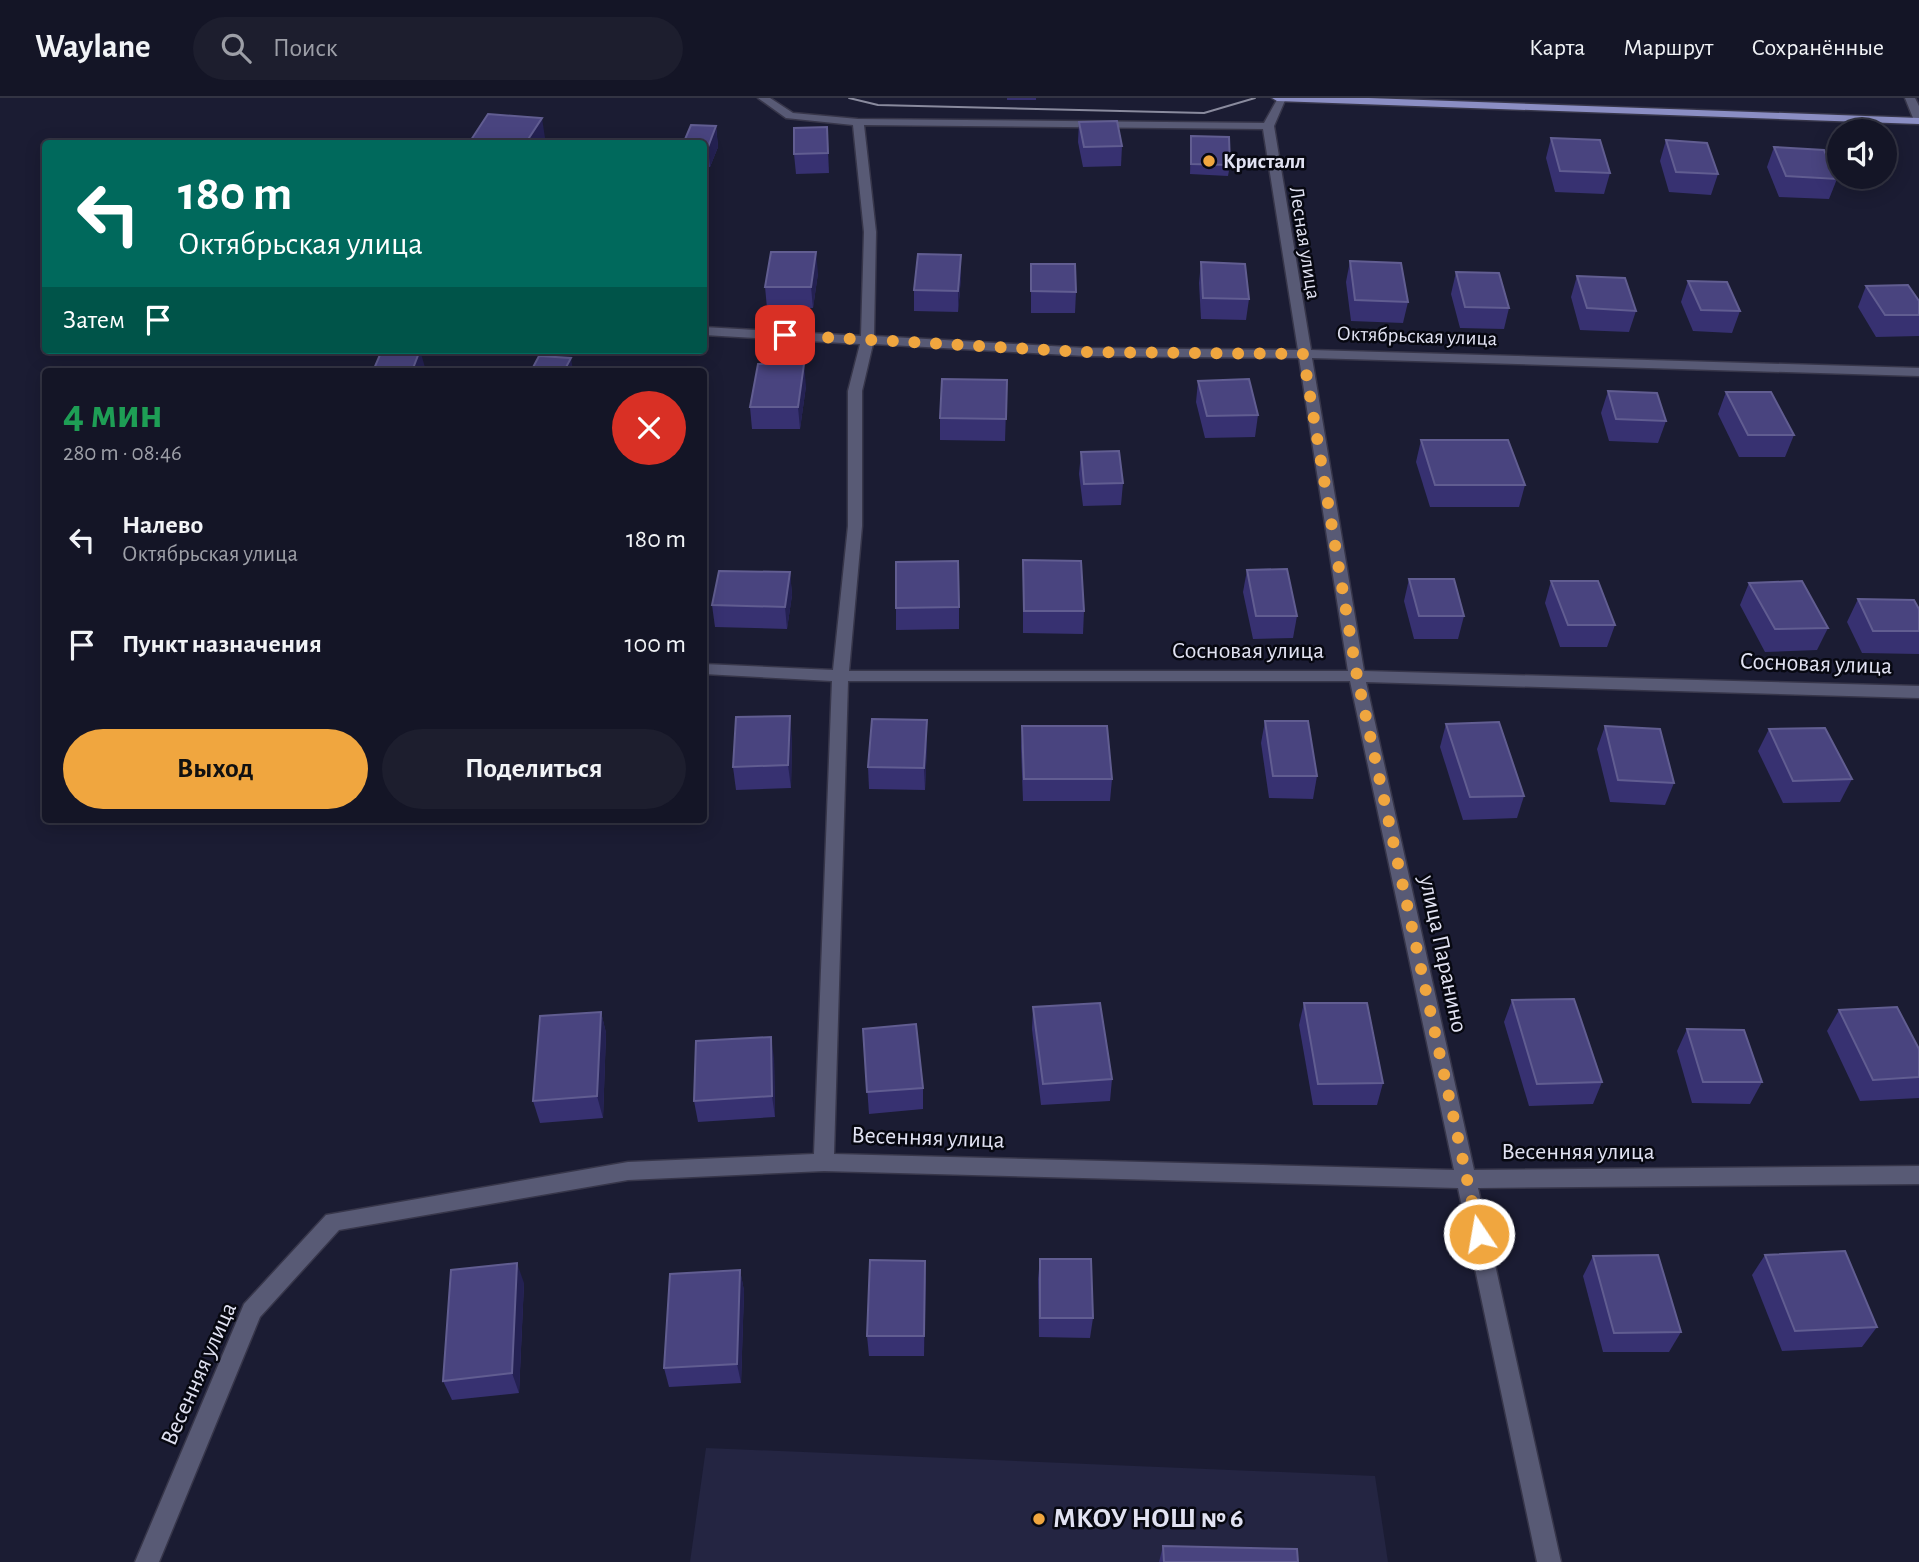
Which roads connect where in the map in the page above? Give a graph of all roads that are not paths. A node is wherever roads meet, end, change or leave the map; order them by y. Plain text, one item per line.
1 (763, 98) edge
2 (1910, 98) edge
3 (1279, 99) edge
4 (1324, 100) edge
5 (1919, 120) edge
6 (858, 122) junction
7 (1268, 126) junction
8 (707, 331) edge
9 (867, 340) junction
10 (1303, 354) junction
11 (1919, 372) edge
12 (707, 668) edge
13 (840, 676) junction
14 (1357, 676) junction
15 (1919, 692) edge
16 (824, 1162) junction
17 (1919, 1175) edge
18 (1467, 1179) junction
19 (147, 1562) edge
20 (1549, 1562) edge

1 - 6 street
2 - 5 street
3 - 4 main road
3 - 7 street
4 - 5 main road
6 - 7 street
6 - 9 street
7 - 10 street, Лесная улица
8 - 9 street, Октябрьская улица
9 - 10 street, Октябрьская улица
9 - 13 street
10 - 11 street, Октябрьская улица
10 - 14 street, улица Паранино
12 - 13 street, Сосновая улица
13 - 14 street, Сосновая улица
13 - 16 street
14 - 15 street, Сосновая улица
14 - 18 street, улица Паранино
16 - 18 street, Весенняя улица
16 - 19 street, Весенняя улица
17 - 18 street, Весенняя улица
18 - 20 street, улица Паранино

